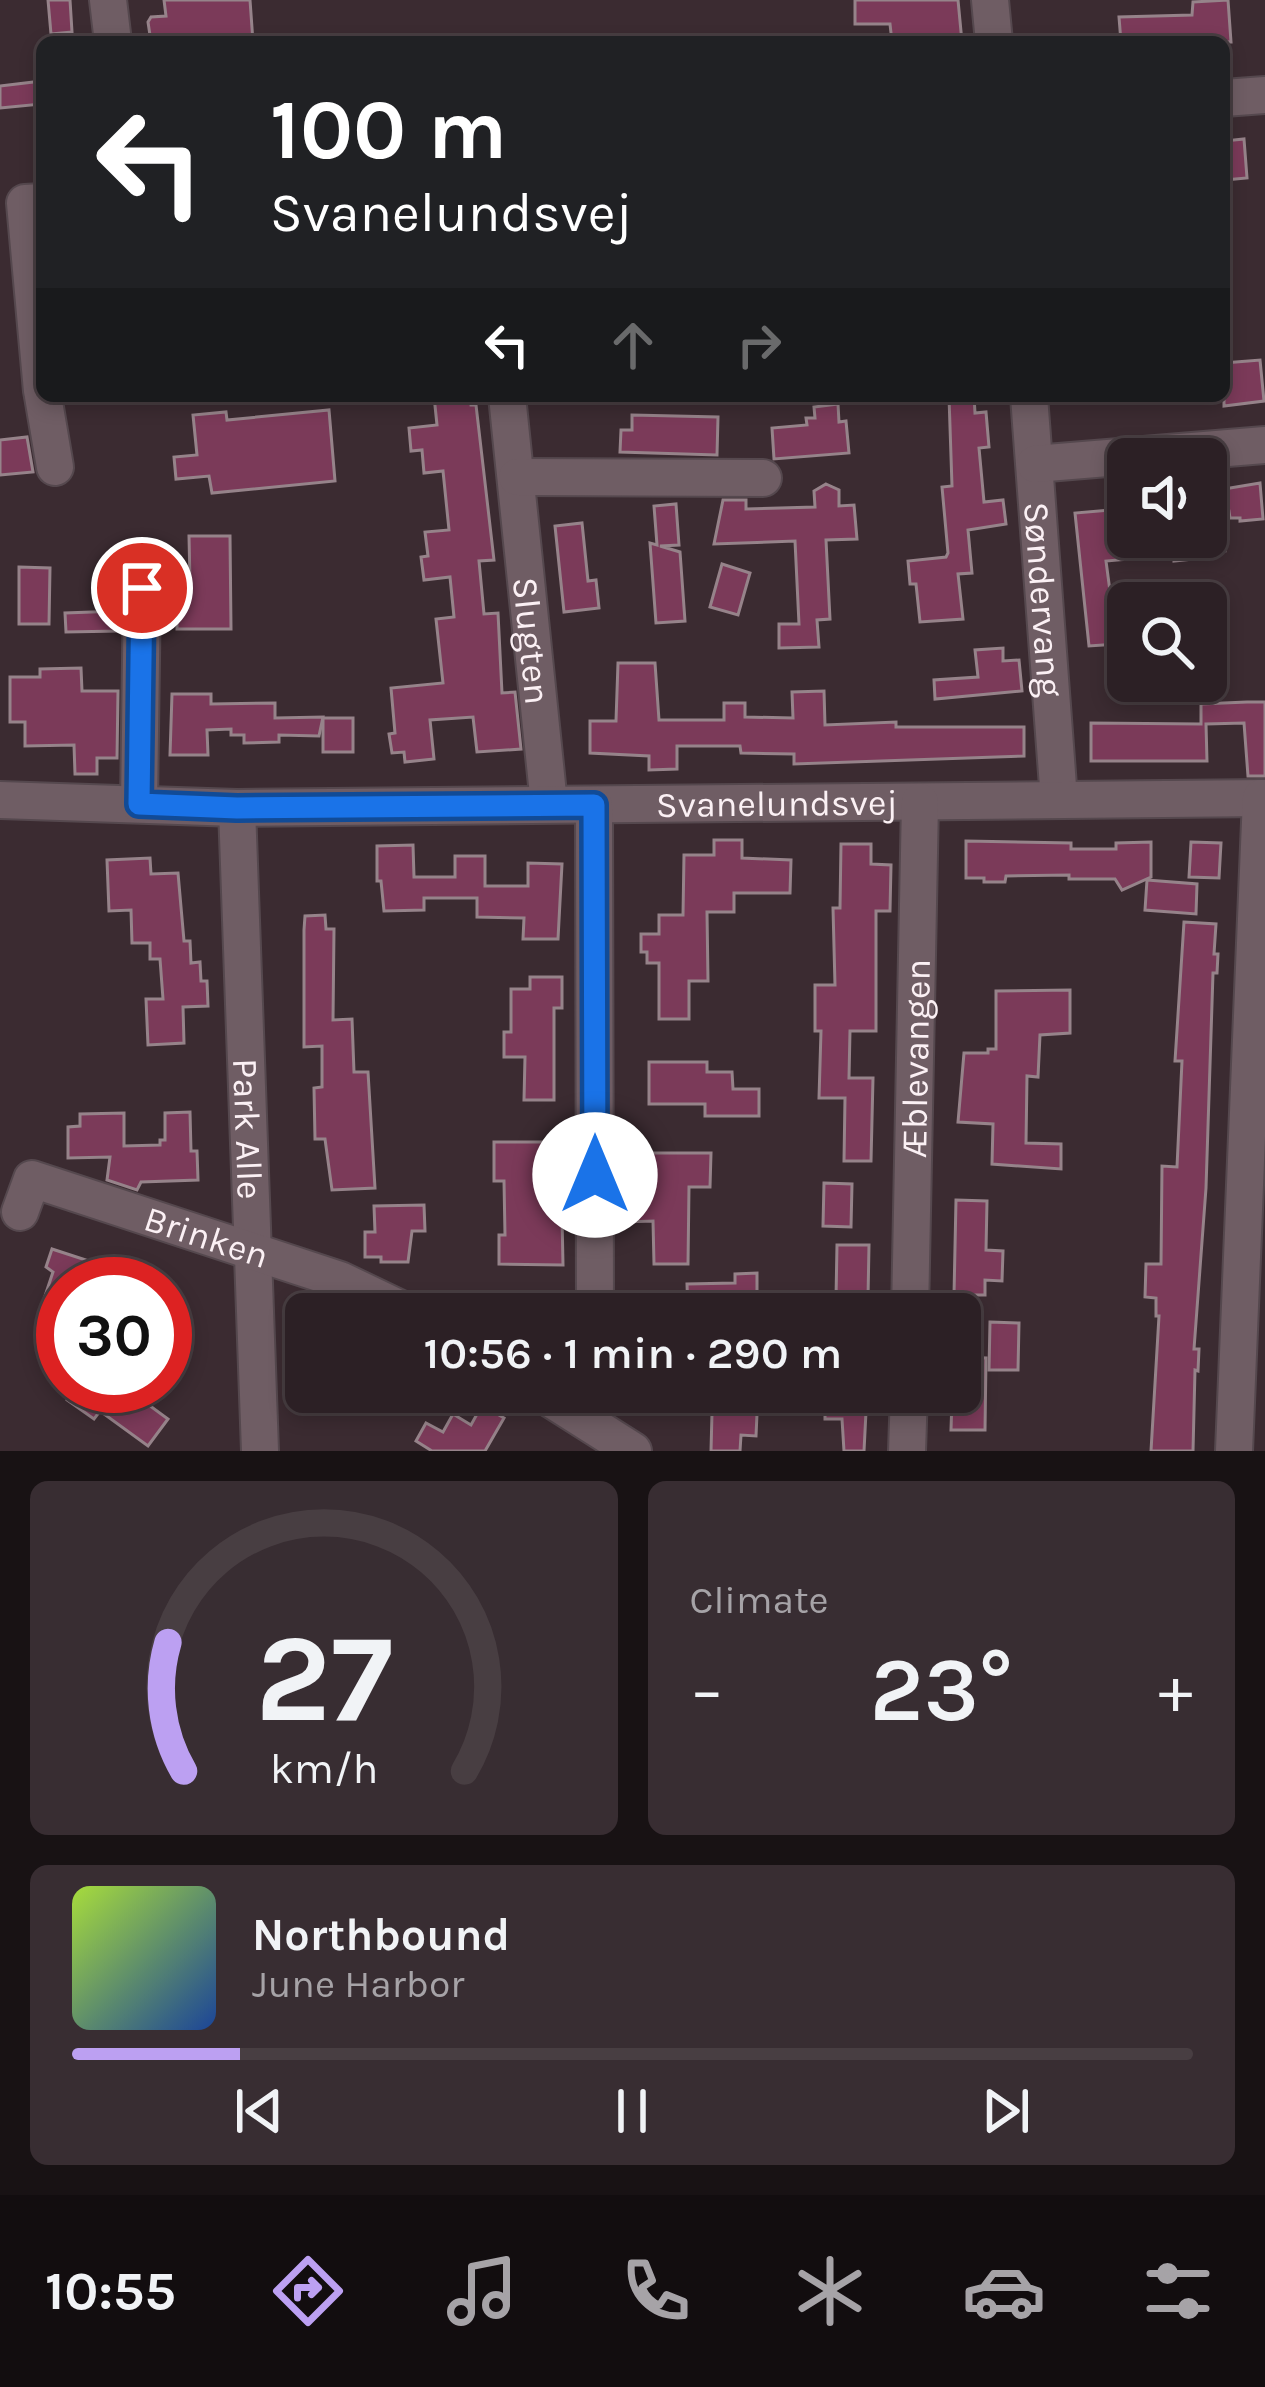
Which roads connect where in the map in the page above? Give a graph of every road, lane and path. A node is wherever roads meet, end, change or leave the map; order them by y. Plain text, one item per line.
1 (108, 0) edge
2 (990, 0) edge
3 (112, 36) edge
4 (993, 36) edge
5 (1265, 95) edge
6 (1230, 98) edge
7 (36, 202) edge
8 (36, 326) edge
9 (44, 402) edge
10 (508, 402) edge
11 (1030, 402) edge
12 (1265, 445) edge
13 (1035, 464) junction
14 (55, 466) dead end
15 (517, 477) junction
16 (763, 478) dead end
17 (142, 588) dead end
18 (1263, 798) edge
19 (0, 800) edge
20 (1059, 800) junction
21 (920, 802) junction
22 (139, 804) junction
23 (549, 804) junction
24 (594, 805) junction
25 (237, 808) junction
26 (20, 1212) dead end
27 (254, 1251) junction
28 (367, 1293) edge
29 (595, 1293) edge
30 (910, 1293) edge
31 (599, 1413) edge
32 (909, 1413) edge
33 (260, 1451) edge
34 (633, 1451) edge
35 (908, 1451) edge
36 (1234, 1451) edge

1 - 3 street
2 - 4 street
5 - 6 street
7 - 8 street
9 - 14 street
10 - 15 street, Slugten
11 - 13 street, Søndervang
12 - 13 street
13 - 20 street, Søndervang
15 - 16 street
15 - 23 street, Slugten
17 - 22 street
18 - 20 street, Svanelundsvej
18 - 36 street
19 - 22 street, Svanelundsvej
20 - 21 street, Svanelundsvej
21 - 24 street, Svanelundsvej
21 - 30 street, Æblevangen
22 - 25 street, Svanelundsvej
23 - 24 street, Svanelundsvej
23 - 25 street, Svanelundsvej
24 - 29 street
25 - 27 street, Park Alle
26 - 27 street, Brinken
27 - 28 street, Brinken
27 - 33 street, Park Alle
31 - 34 street
32 - 35 street

